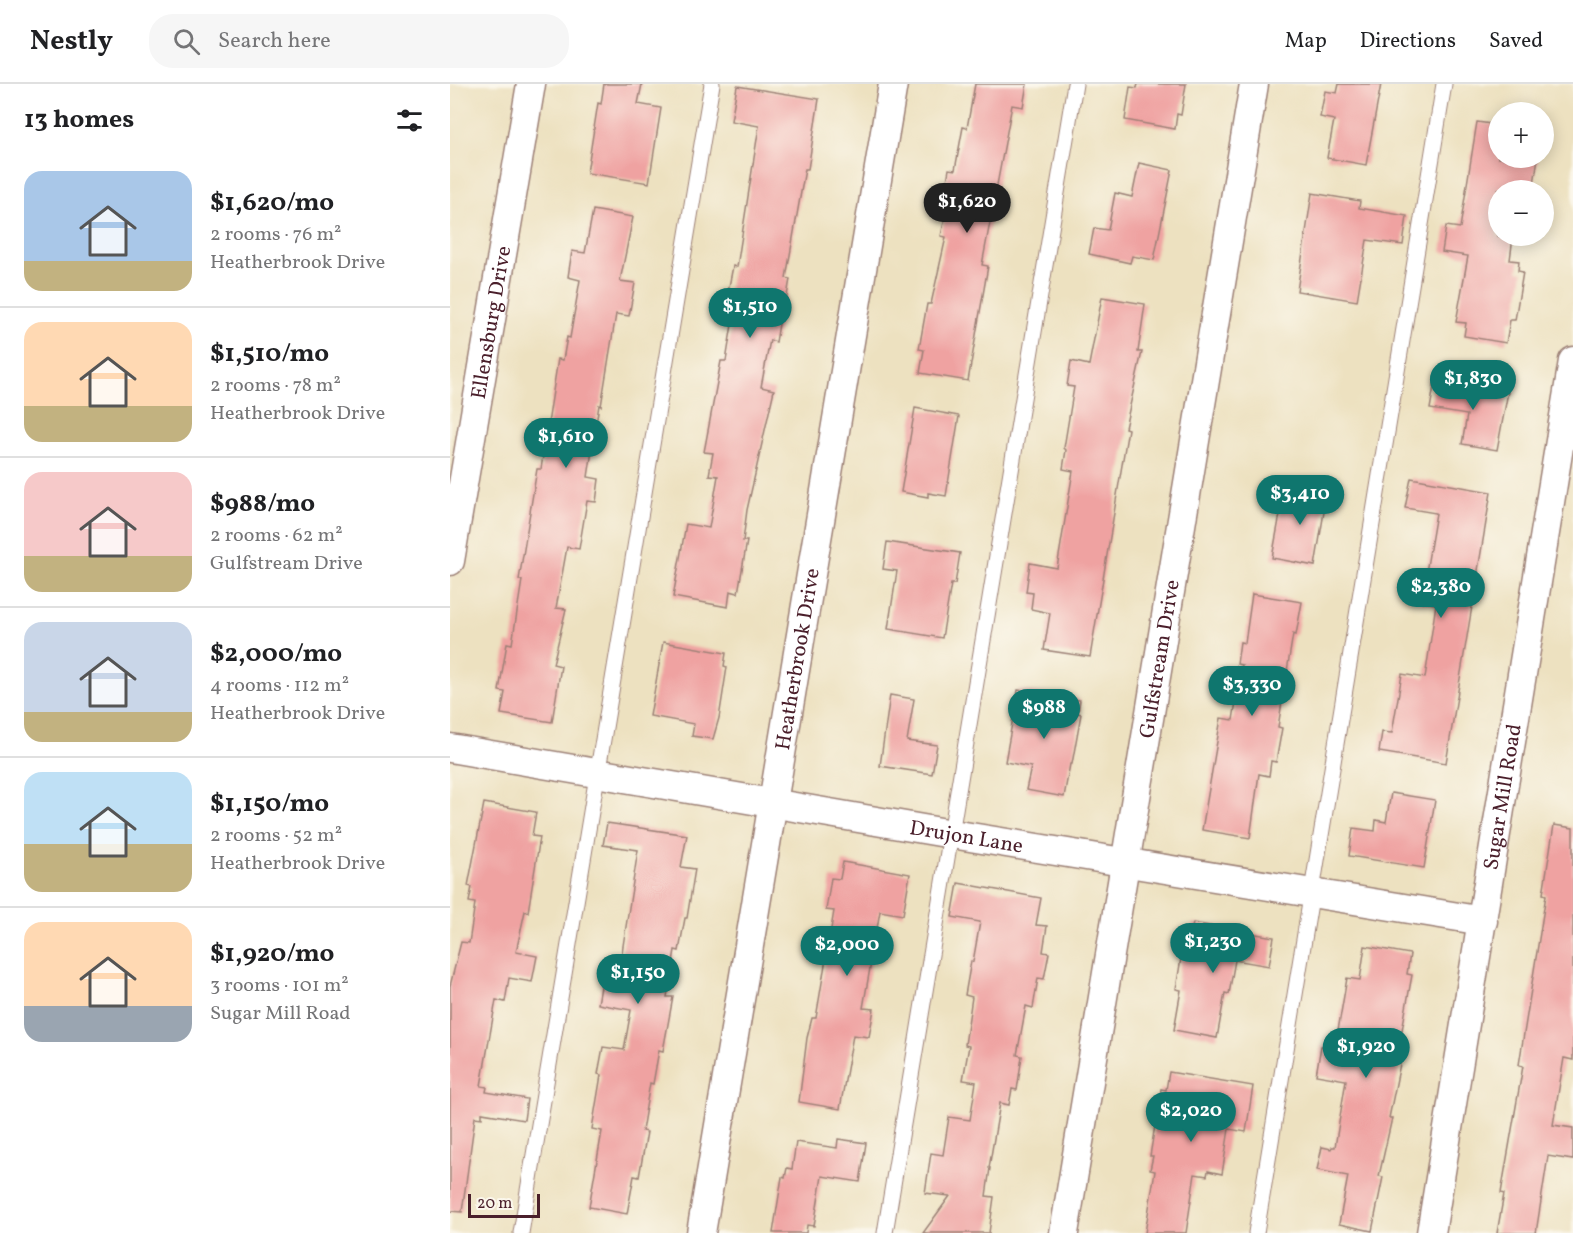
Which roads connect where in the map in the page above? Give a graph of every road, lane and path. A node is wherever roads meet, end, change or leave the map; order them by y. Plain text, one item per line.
1 (531, 84) edge
2 (712, 84) edge
3 (893, 84) edge
4 (1076, 84) edge
5 (1254, 84) edge
6 (1444, 84) edge
7 (1572, 376) edge
8 (450, 561) edge
9 (450, 748) edge
10 (599, 772) junction
11 (772, 804) junction
12 (952, 834) junction
13 (1125, 862) junction
14 (1312, 894) junction
15 (1483, 921) junction
16 (521, 1233) edge
17 (701, 1233) edge
18 (885, 1233) edge
19 (1064, 1233) edge
20 (1256, 1233) edge
21 (1431, 1233) edge

1 - 8 street, Ellensburg Drive
2 - 10 lane
3 - 11 street, Heatherbrook Drive
4 - 12 lane
5 - 13 street, Gulfstream Drive
6 - 14 lane
7 - 15 street, Sugar Mill Road
9 - 10 street, Drujon Lane
10 - 11 street, Drujon Lane
10 - 16 lane
11 - 12 street, Drujon Lane
11 - 17 street, Heatherbrook Drive
12 - 13 street, Drujon Lane
12 - 18 lane
13 - 14 street, Drujon Lane
13 - 19 street, Gulfstream Drive
14 - 15 street, Drujon Lane
14 - 20 lane
15 - 21 street, Sugar Mill Road

